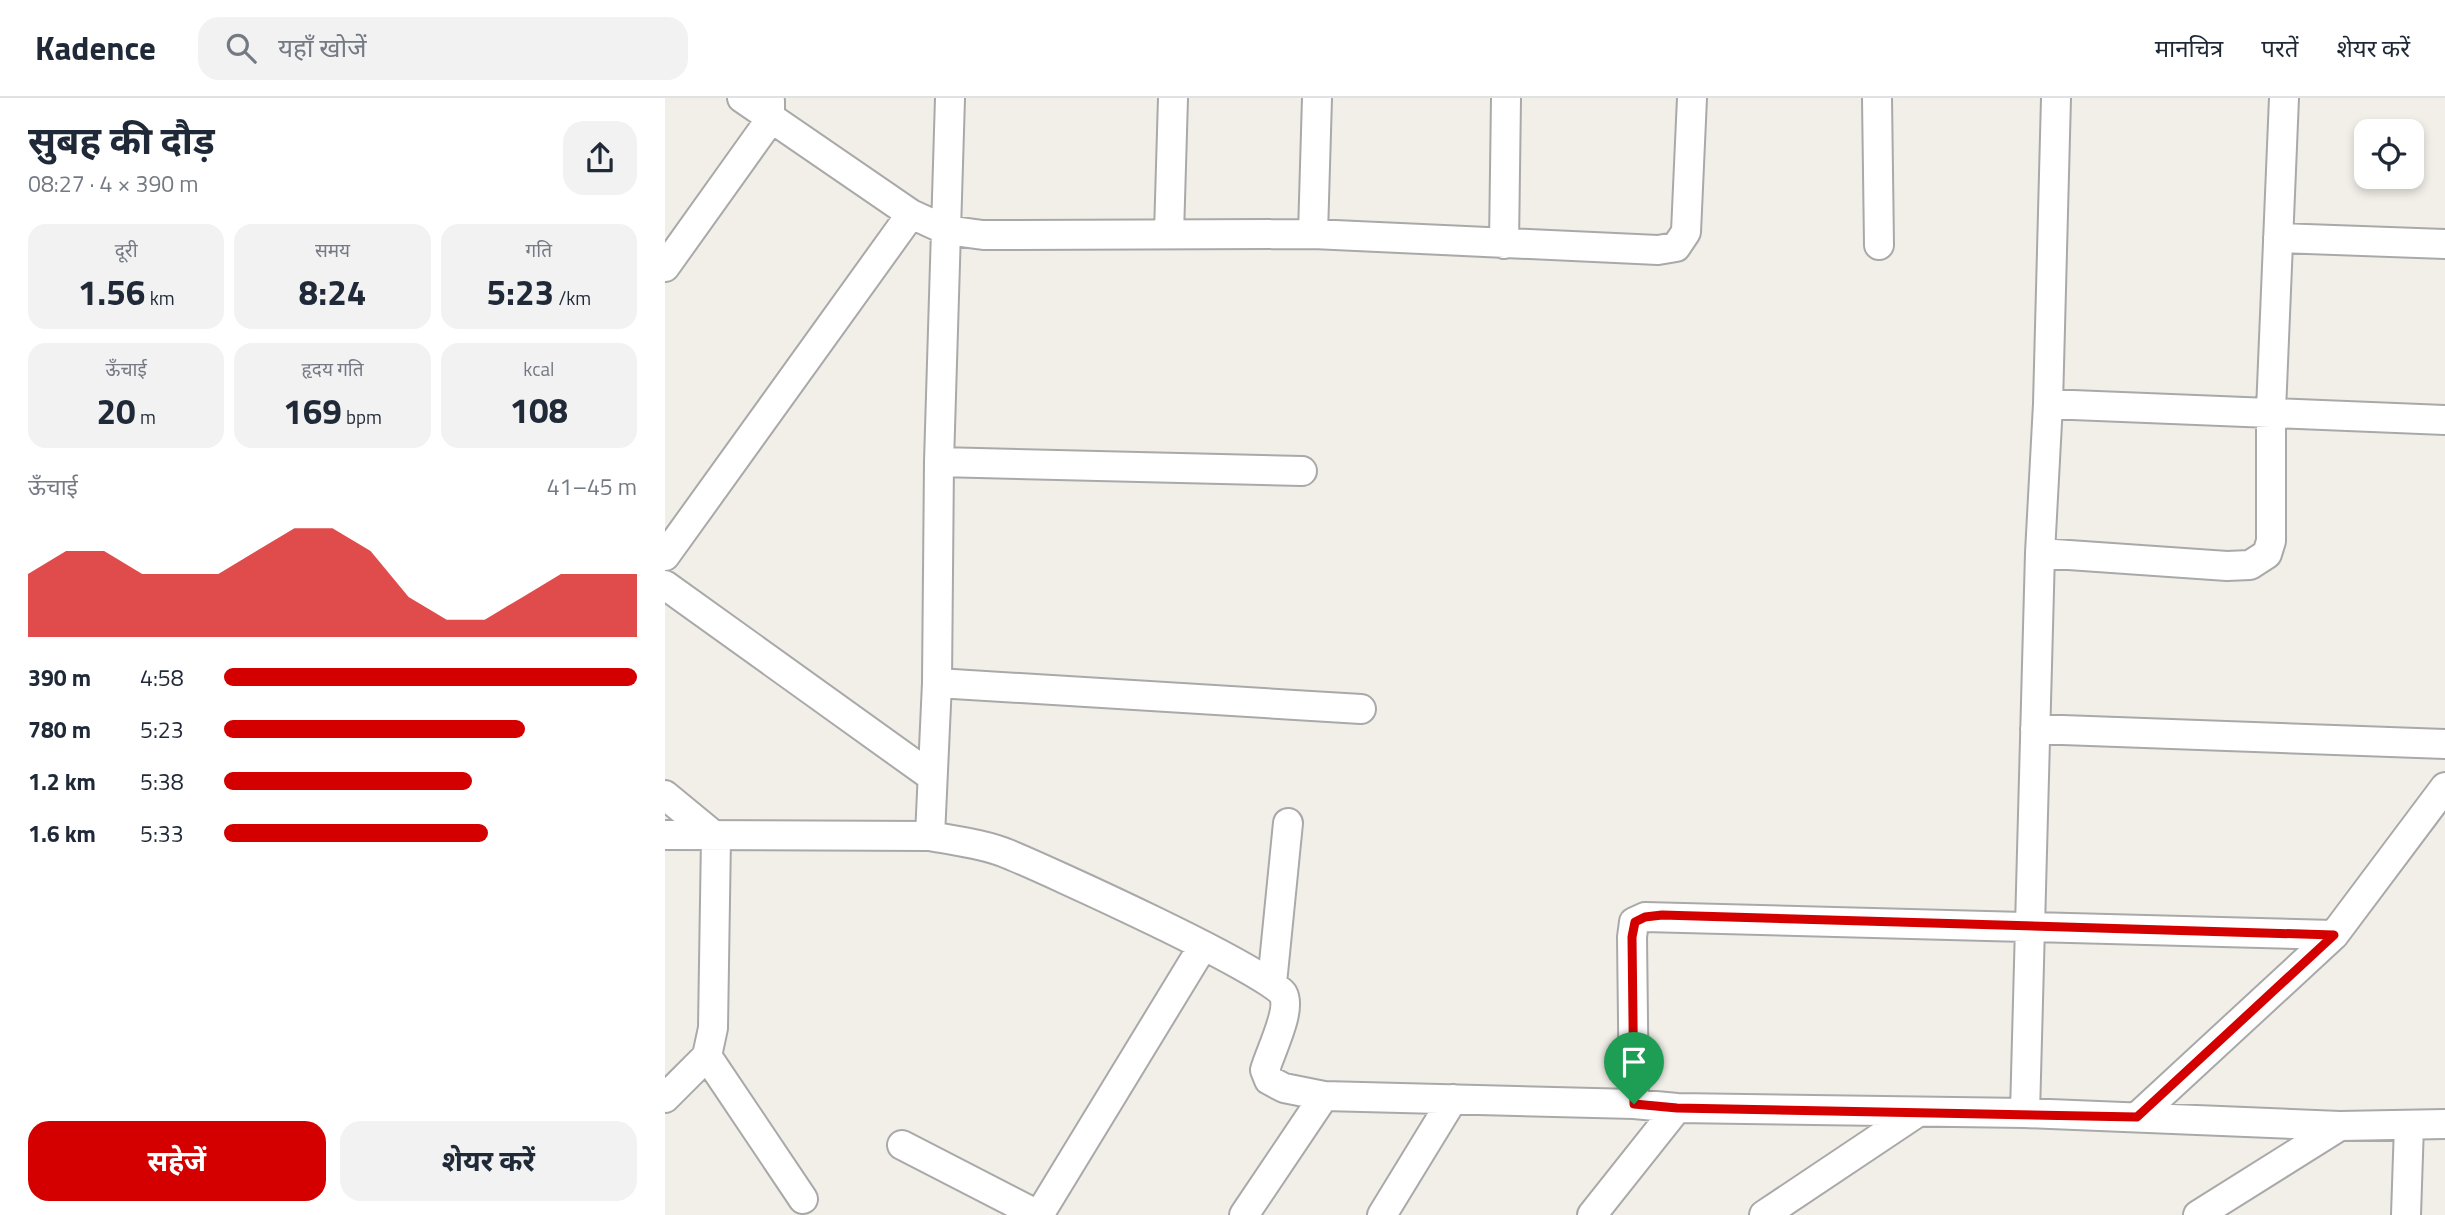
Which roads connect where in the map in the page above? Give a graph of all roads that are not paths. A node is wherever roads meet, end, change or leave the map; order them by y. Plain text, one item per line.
1 (742, 98) edge
2 (950, 98) edge
3 (1173, 98) edge
4 (1317, 98) edge
5 (1506, 98) edge
6 (1692, 98) edge
7 (1877, 98) edge
8 (2056, 98) edge
9 (2284, 98) edge
10 (770, 109) edge
11 (911, 214) junction
12 (946, 230) junction
13 (1169, 234) junction
14 (1313, 234) junction
15 (2278, 238) junction
16 (1504, 244) junction
17 (2445, 244) edge
18 (1879, 245) dead end
19 (665, 267) edge
20 (2048, 404) junction
21 (2271, 411) junction
22 (2445, 420) edge
23 (939, 462) junction
24 (1302, 471) dead end
25 (2040, 553) junction
26 (665, 556) edge
27 (665, 585) edge
28 (937, 683) junction
29 (1361, 709) dead end
30 (2035, 729) junction
31 (2445, 744) edge
32 (931, 776) junction
33 (2445, 787) edge
34 (665, 795) edge
35 (1288, 823) dead end
36 (665, 835) edge
37 (930, 836) junction
38 (716, 837) junction
39 (2030, 928) junction
40 (2334, 935) junction
41 (1203, 946) junction
42 (1272, 984) junction
43 (707, 1056) junction
44 (1324, 1096) junction
45 (665, 1098) edge
46 (1453, 1099) junction
47 (1634, 1104) junction
48 (1677, 1108) junction
49 (1918, 1112) junction
50 (2025, 1113) junction
51 (2137, 1117) junction
52 (2445, 1124) edge
53 (2409, 1125) junction
54 (2340, 1126) junction
55 (902, 1145) dead end
56 (803, 1199) dead end
57 (1039, 1215) edge
58 (1244, 1215) edge
59 (1382, 1215) edge
60 (1592, 1215) edge
61 (1764, 1215) edge
62 (2198, 1215) edge
63 (2406, 1215) edge

1 - 10 street
2 - 12 street
3 - 13 street
4 - 14 street
5 - 16 street
6 - 16 street
7 - 18 street
8 - 20 street
9 - 15 street
10 - 11 street
10 - 19 street
11 - 12 street
11 - 26 street
12 - 13 street
12 - 23 street
13 - 14 street
14 - 16 street
15 - 17 street
15 - 21 street
20 - 21 street
20 - 25 street
21 - 22 street
21 - 25 street
23 - 24 street
23 - 28 street
25 - 30 street
27 - 32 street
28 - 29 street
28 - 32 street
30 - 31 street
30 - 39 street
32 - 37 street
33 - 40 street
34 - 38 street
35 - 42 street
36 - 38 street
37 - 38 street
37 - 41 street
38 - 43 street
39 - 40 street
39 - 47 street
39 - 50 street
40 - 51 street
41 - 42 street
41 - 57 street
42 - 44 street
43 - 45 street
43 - 56 street
44 - 46 street
44 - 58 street
46 - 47 street
46 - 59 street
47 - 48 street
48 - 49 street
48 - 60 street
49 - 50 street
49 - 61 street
50 - 51 street
51 - 54 street
52 - 53 street
53 - 54 street
53 - 63 street
54 - 62 street
55 - 57 street

